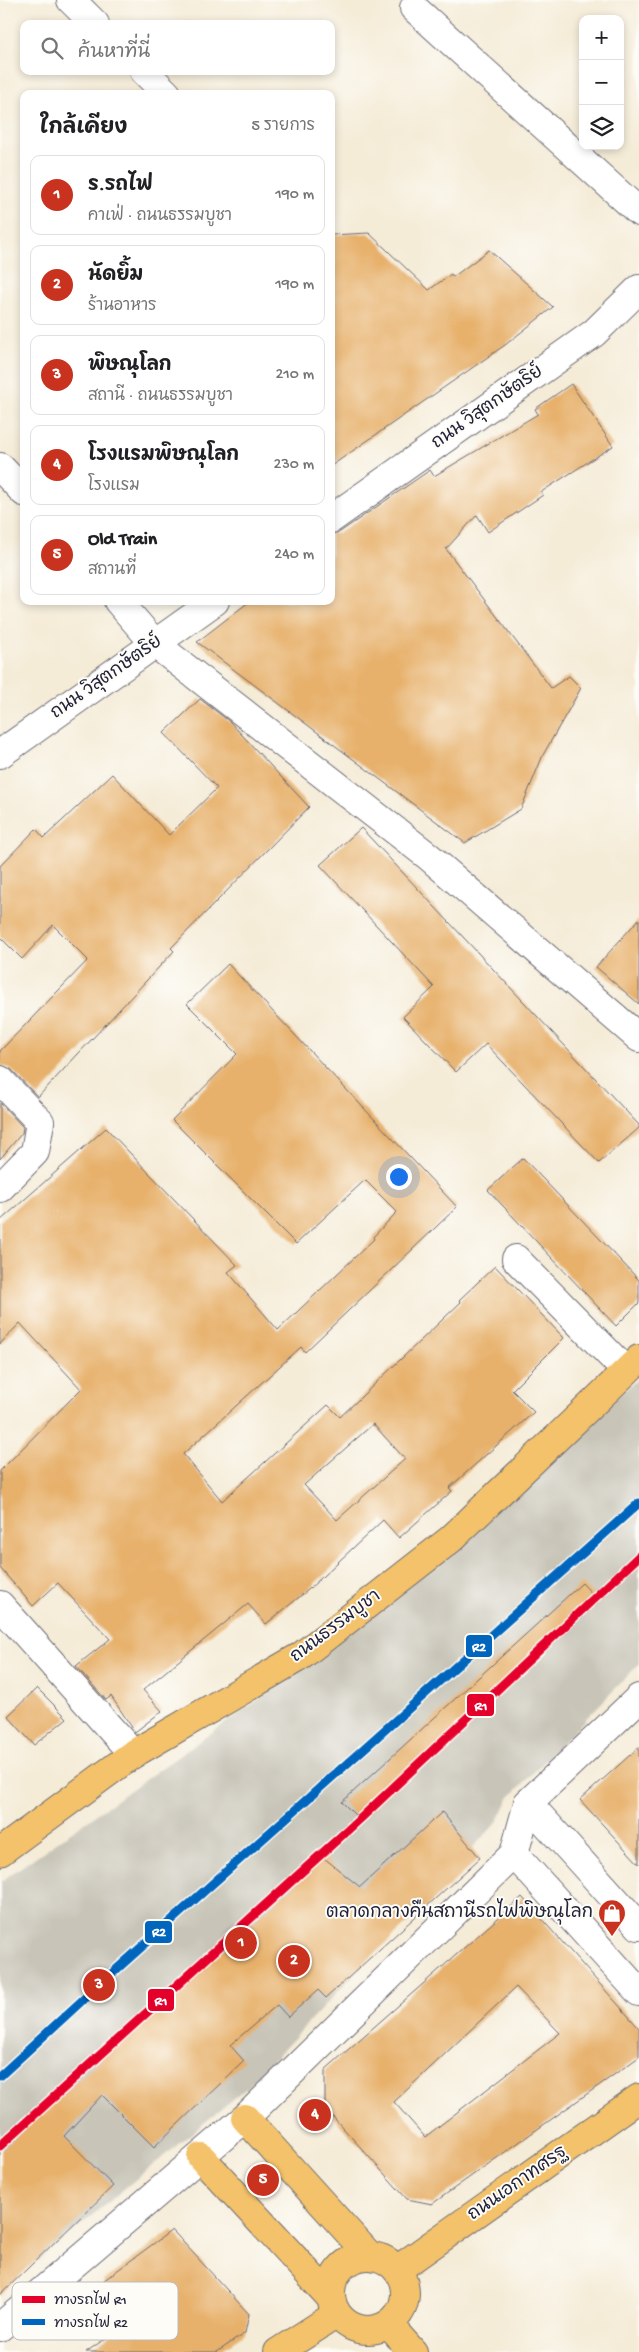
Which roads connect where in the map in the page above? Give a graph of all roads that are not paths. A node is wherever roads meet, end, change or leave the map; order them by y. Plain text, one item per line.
1 (71, 0) edge
2 (414, 8) dead end
3 (92, 20) edge
4 (148, 75) edge
5 (163, 90) edge
6 (639, 212) edge
7 (639, 289) edge
8 (0, 467) edge
9 (20, 488) edge
10 (335, 516) edge
11 (121, 605) edge
12 (209, 605) edge
13 (154, 644) junction
14 (0, 754) edge
15 (639, 1038) edge
16 (0, 1080) edge
17 (0, 1188) edge
18 (516, 1259) dead end
19 (633, 1365) edge
20 (0, 1605) edge
21 (639, 1698) edge
22 (132, 1754) junction
23 (528, 1803) junction
24 (0, 1852) edge
25 (514, 1854) junction
26 (639, 1926) edge
27 (639, 1992) edge
28 (639, 2098) edge
29 (245, 2118) junction
30 (201, 2157) junction
31 (369, 2255) junction
32 (398, 2269) junction
33 (53, 2282) edge
34 (334, 2306) junction
35 (12, 2317) edge
36 (388, 2325) junction
37 (0, 2327) edge
38 (278, 2352) edge
39 (413, 2352) edge

1 - 3 street
2 - 6 street
4 - 5 street
7 - 10 street, ถนน วิสุตกษัตริย์
8 - 9 street
11 - 13 street
12 - 13 street, ถนน วิสุตกษัตริย์
13 - 14 street, ถนน วิสุตกษัตริย์
13 - 15 street
16 - 17 street
18 - 19 street
19 - 22 main road, ถนนธรรมบูชา
20 - 22 street
21 - 23 street
22 - 24 main road, ถนนธรรมบูชา
23 - 25 street
23 - 26 street
25 - 27 street
25 - 29 street
28 - 32 main road, ถนนเอกาทศรฐ
29 - 30 street
29 - 31 main road
30 - 33 street
30 - 34 main road
31 - 32 main road
31 - 34 main road
32 - 36 main road
34 - 36 main road
34 - 38 main road
35 - 37 street
36 - 39 main road

